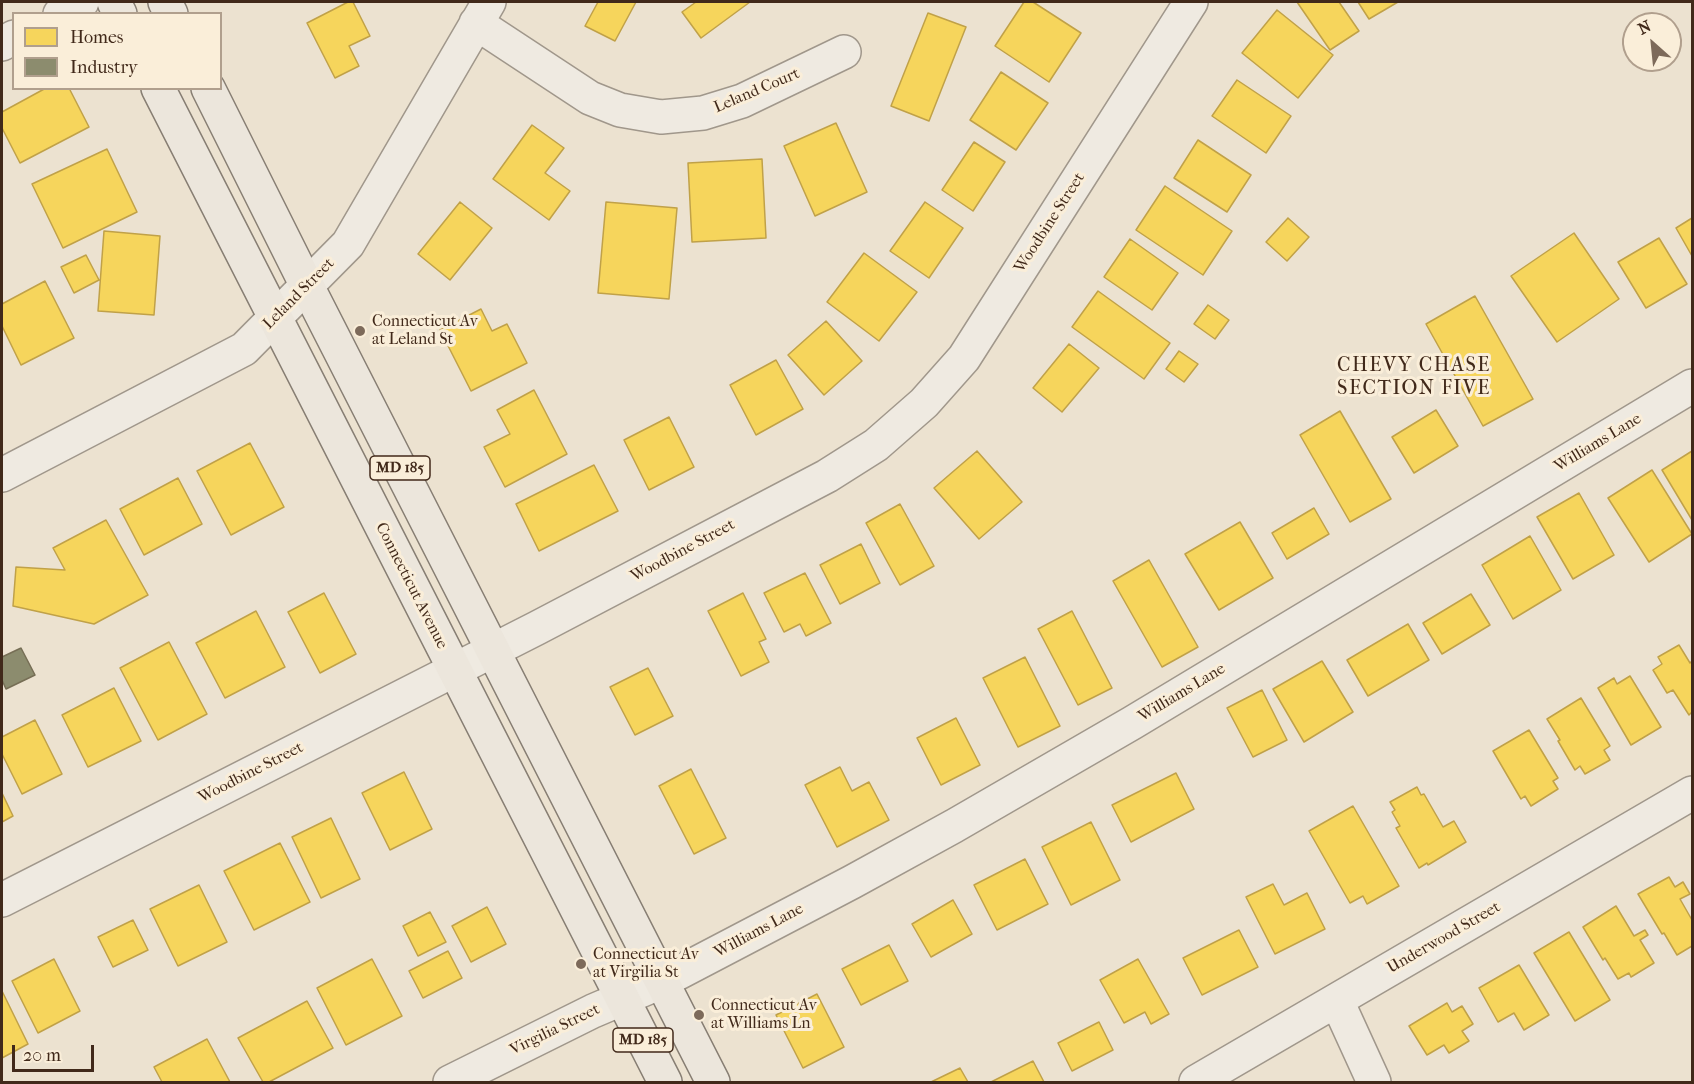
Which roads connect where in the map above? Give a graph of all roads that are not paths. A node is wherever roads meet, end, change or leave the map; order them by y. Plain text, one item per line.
1 (82, 2) edge
2 (1191, 2) edge
3 (64, 12) edge
4 (483, 12) edge
5 (844, 52) dead end
6 (159, 90) edge
7 (209, 90) edge
8 (307, 286) junction
9 (275, 318) junction
10 (1692, 386) edge
11 (2, 475) edge
12 (492, 650) junction
13 (453, 670) junction
14 (1692, 793) edge
15 (2, 900) edge
16 (661, 982) junction
17 (622, 998) junction
18 (1337, 1001) junction
19 (450, 1083) edge
20 (665, 1083) edge
21 (712, 1083) edge
22 (1196, 1083) edge
23 (1374, 1083) edge

1 - 3 street
2 - 12 street, Woodbine Street
4 - 5 street, Leland Court
4 - 8 street, Leland Street
6 - 9 main road, Connecticut Avenue / MD 185
7 - 8 main road, MD 185
8 - 9 street, Leland Street
8 - 12 main road, MD 185
9 - 11 street, Leland Street
9 - 13 main road, Connecticut Avenue / MD 185
10 - 16 street, Williams Lane
12 - 13 street, Woodbine Street
12 - 16 main road, MD 185
13 - 15 street, Woodbine Street
13 - 17 main road, Connecticut Avenue / MD 185
14 - 18 street, Underwood Street
16 - 17 street, Virgilia Street
16 - 21 main road, MD 185
17 - 19 street, Virgilia Street
17 - 20 main road, Connecticut Avenue / MD 185
18 - 22 street, Underwood Street
18 - 23 street

